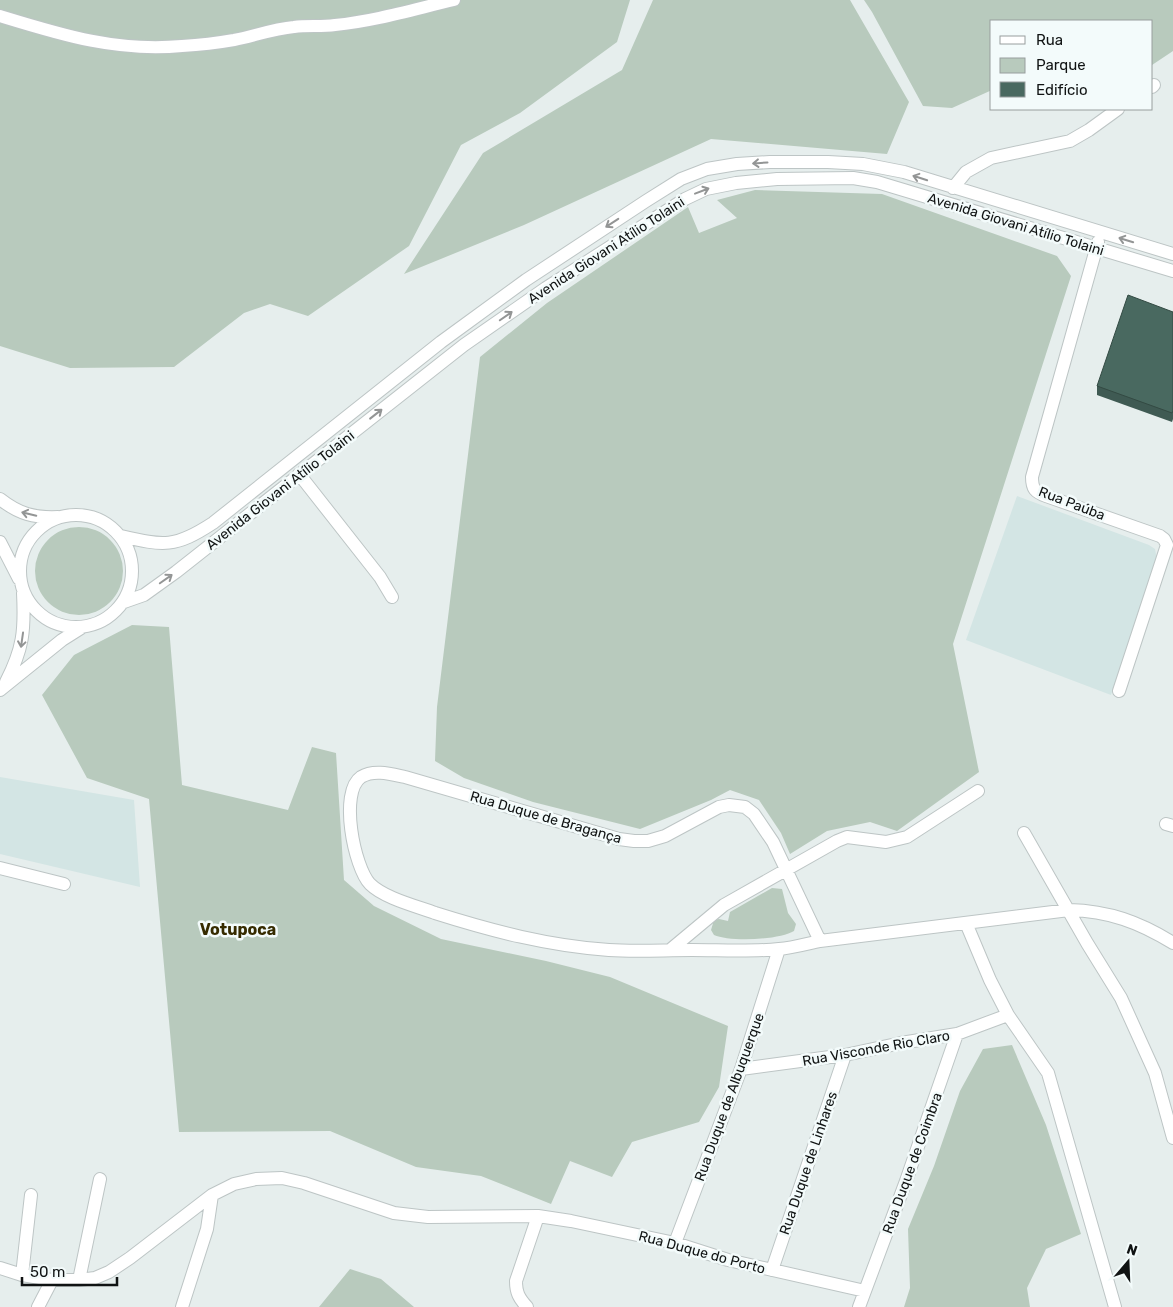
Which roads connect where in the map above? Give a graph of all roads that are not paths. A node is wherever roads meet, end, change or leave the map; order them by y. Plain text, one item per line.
1 (454, 0) edge
2 (0, 16) edge
3 (1117, 110) edge
4 (953, 188) junction
5 (1101, 232) junction
6 (1096, 248) junction
7 (1173, 254) edge
8 (1173, 271) edge
9 (299, 474) junction
10 (0, 499) edge
11 (63, 516) junction
12 (121, 536) junction
13 (0, 542) edge
14 (22, 587) junction
15 (392, 597) dead end
16 (124, 602) junction
17 (81, 628) junction
18 (2, 688) edge
19 (1119, 691) dead end
20 (978, 791) dead end
21 (1024, 833) dead end
22 (0, 868) edge
23 (785, 870) junction
24 (64, 884) dead end
25 (1069, 910) junction
26 (966, 924) junction
27 (820, 941) junction
28 (1173, 943) edge
29 (779, 949) junction
30 (670, 950) junction
31 (1008, 1015) junction
32 (957, 1034) junction
33 (845, 1055) junction
34 (741, 1068) junction
35 (1173, 1138) edge
36 (100, 1179) dead end
37 (31, 1195) dead end
38 (212, 1195) junction
39 (538, 1216) junction
40 (675, 1243) junction
41 (0, 1268) edge
42 (772, 1270) junction
43 (22, 1275) junction
44 (52, 1280) junction
45 (79, 1280) junction
46 (865, 1291) junction
47 (38, 1307) edge
48 (182, 1307) edge
49 (527, 1307) edge
50 (859, 1307) edge
51 (1114, 1307) edge

1 - 2 street
3 - 4 street
4 - 5 street, Avenida Giovani Atílio Tolaini
4 -> 12 street, Avenida Giovani Atílio Tolaini
5 - 6 street
7 -> 5 street, Avenida Giovani Atílio Tolaini
6 - 8 street, Avenida Giovani Atílio Tolaini
9 -> 6 street, Avenida Giovani Atílio Tolaini
6 - 19 street, Rua Paúba
9 - 15 street
16 -> 9 street, Avenida Giovani Atílio Tolaini
11 -> 10 street
11 - 12 street
11 - 14 street
12 - 16 street
13 - 14 street
14 - 17 street
14 -> 18 street
16 - 17 street
17 - 18 street
20 - 23 street
21 - 25 street
22 - 24 street
23 - 27 street, Rua Duque de Bragança
23 - 30 street
23 - 30 street, Rua Duque de Bragança
25 - 26 street
25 - 28 street
25 - 35 street
26 - 27 street
26 - 31 street
27 - 29 street
29 - 30 street
29 - 34 street, Rua Duque de Albuquerque
31 - 32 street, Rua Visconde Rio Claro
31 - 51 street
32 - 33 street, Rua Visconde Rio Claro
32 - 46 street, Rua Duque de Coimbra
33 - 34 street, Rua Visconde Rio Claro
33 - 42 street, Rua Duque de Linhares
34 - 40 street, Rua Duque de Albuquerque
36 - 45 street
37 - 43 street
38 - 39 street, Rua Duque do Porto
38 - 45 street, Rua Duque do Porto
38 - 48 street
39 - 40 street, Rua Duque do Porto
39 - 49 street
40 - 42 street, Rua Duque do Porto
41 - 43 street, Rua Duque do Porto
42 - 46 street, Rua Duque do Porto
43 - 44 street, Rua Duque do Porto
44 - 45 street, Rua Duque do Porto
44 - 47 street
46 - 50 street, Rua Duque de Coimbra

